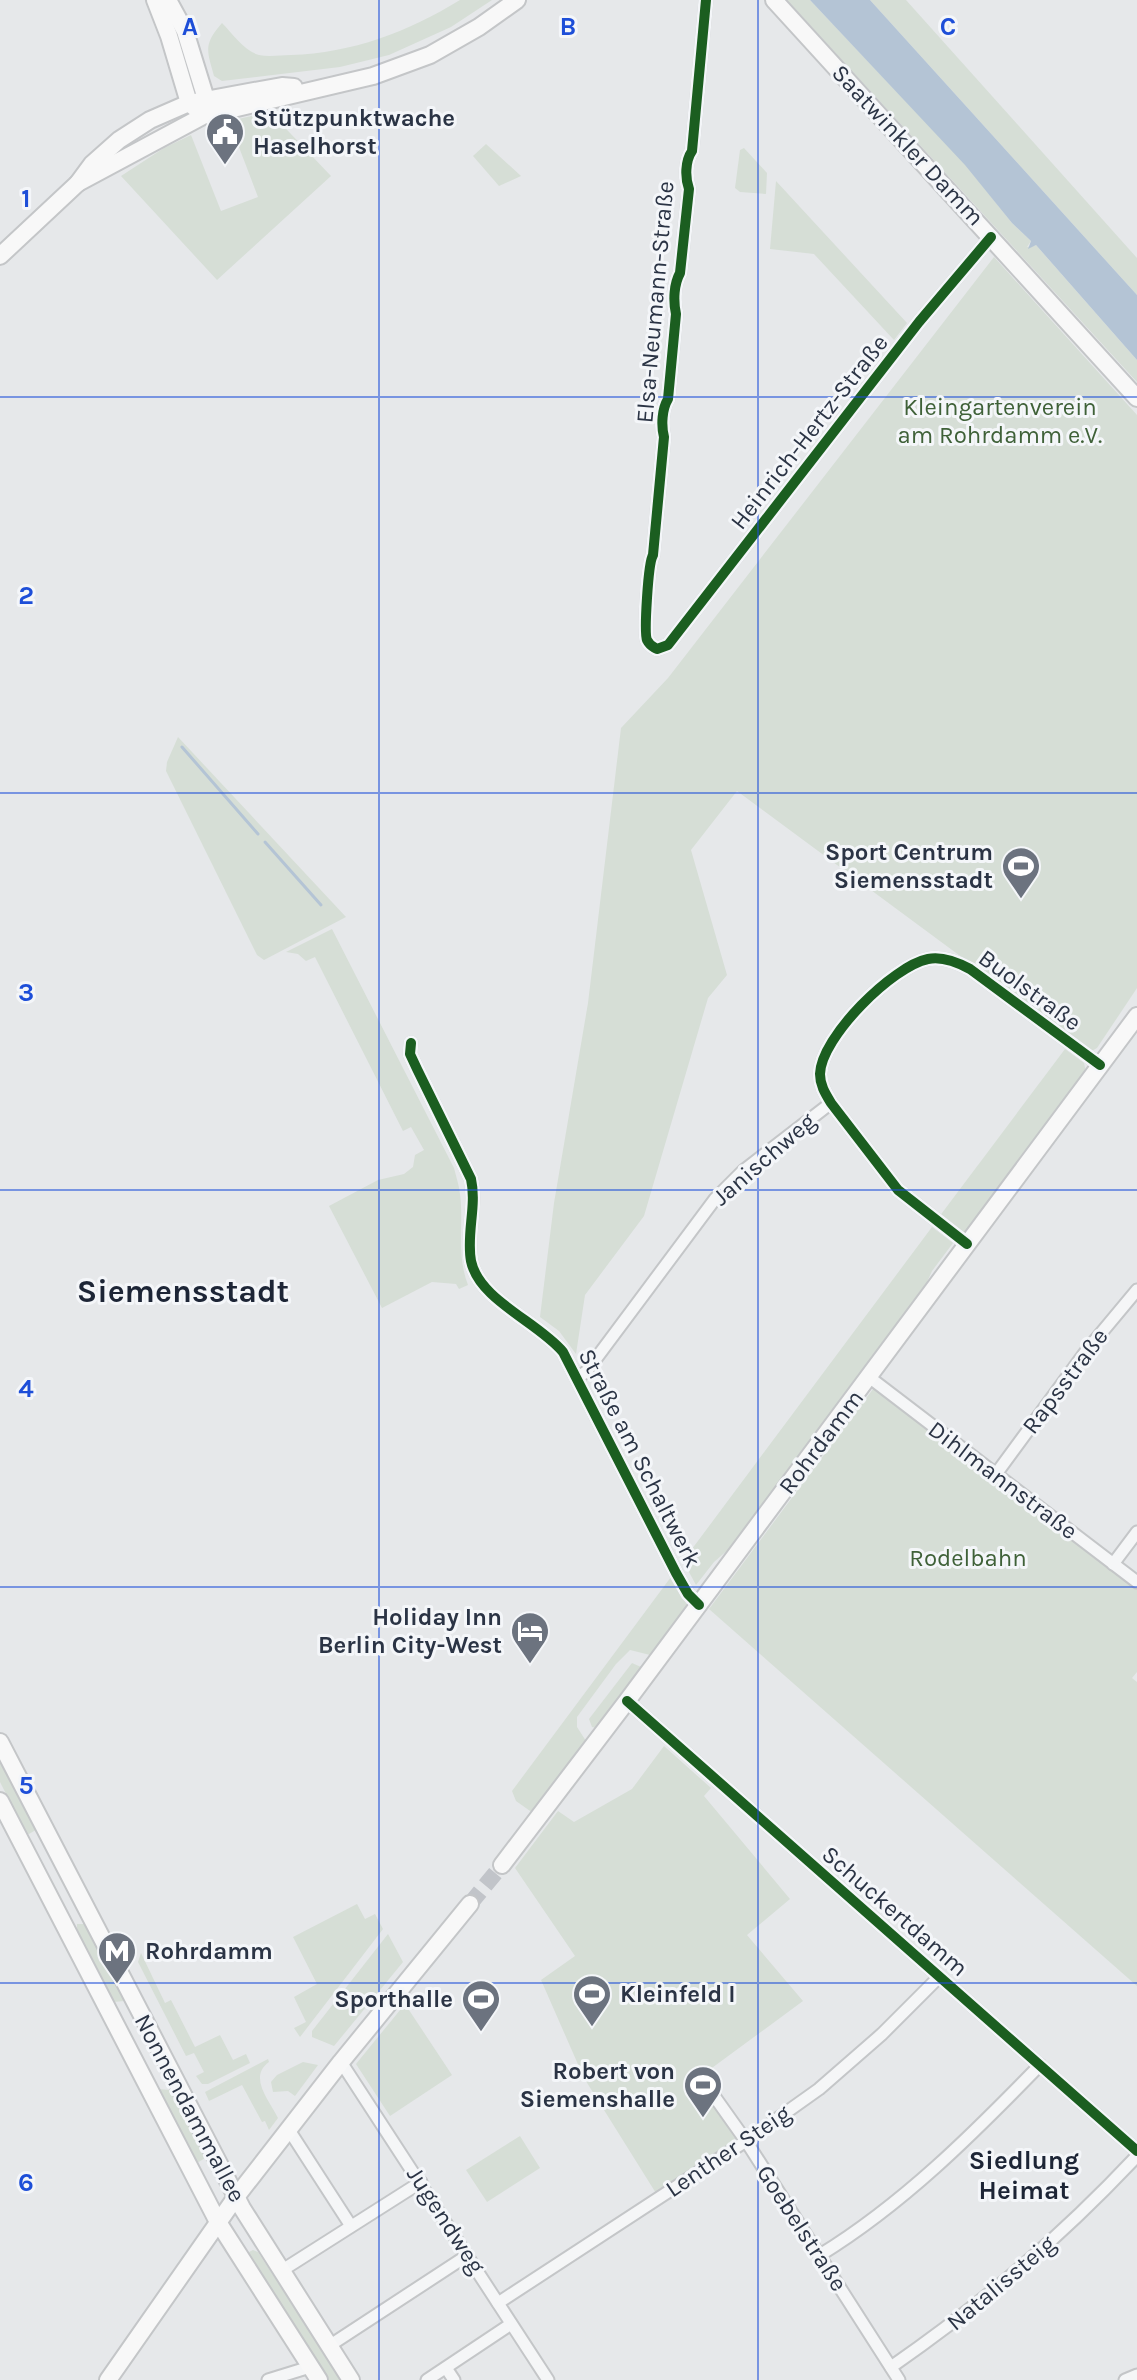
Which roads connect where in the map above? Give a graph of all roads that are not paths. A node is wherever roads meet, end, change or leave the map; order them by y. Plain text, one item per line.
1 (155, 0) edge
2 (168, 0) edge
3 (517, 0) edge
4 (706, 0) edge
5 (774, 0) edge
6 (315, 89) junction
7 (197, 101) junction
8 (203, 116) junction
9 (78, 183) junction
10 (991, 237) junction
11 (0, 256) edge
12 (1137, 398) edge
13 (657, 649) joint
14 (933, 958) joint
15 (1137, 1016) edge
16 (411, 1043) dead end
17 (1100, 1065) junction
18 (831, 1103) junction
19 (967, 1244) junction
20 (1137, 1290) edge
21 (578, 1377) junction
22 (869, 1377) junction
23 (996, 1474) junction
24 (1137, 1532) edge
25 (1113, 1564) junction
26 (1137, 1582) edge
27 (699, 1605) junction
28 (627, 1701) junction
29 (0, 1742) edge
30 (0, 1801) edge
31 (502, 1865) tunnel mouth
32 (470, 1904) tunnel mouth
33 (939, 1977) junction
34 (341, 2062) junction
35 (1040, 2065) junction
36 (702, 2079) dead end
37 (289, 2130) junction
38 (746, 2141) junction
39 (1137, 2154) edge
40 (421, 2182) junction
41 (236, 2197) junction
42 (218, 2222) junction
43 (351, 2226) junction
44 (468, 2255) junction
45 (820, 2255) junction
46 (281, 2271) junction
47 (498, 2303) junction
48 (511, 2324) junction
49 (329, 2346) junction
50 (891, 2367) junction
51 (446, 2368) junction
52 (314, 2373) edge
53 (1137, 2375) edge
54 (108, 2380) edge
55 (268, 2380) edge
56 (351, 2380) edge
57 (427, 2380) edge
58 (454, 2380) edge
59 (548, 2380) edge
60 (899, 2380) edge
61 (1125, 2380) edge

1 - 7 main road
2 - 7 main road
3 - 6 main road
4 - 13 street, Elsa-Neumann-Straße
5 - 10 main road, Saatwinkler Damm
6 - 7 main road
6 - 8 main road
7 - 8 main road
7 - 9 main road
8 - 9 main road
9 - 11 main road
10 - 12 main road, Saatwinkler Damm
10 - 13 street, Heinrich-Hertz-Straße
14 - 17 street, Buolstraße
14 - 18 street, Janischweg
15 - 17 main road, Rohrdamm
16 - 21 street, Straße am Schaltwerk
17 - 19 main road, Rohrdamm
18 - 19 street
18 - 21 street, Janischweg
19 - 22 main road, Rohrdamm
20 - 23 street, Rapsstraße
21 - 27 street, Straße am Schaltwerk
22 - 23 street, Dihlmannstraße
22 - 27 main road, Rohrdamm
23 - 25 street, Dihlmannstraße
24 - 25 street
25 - 26 street, Dihlmannstraße
27 - 28 main road, Rohrdamm
28 - 31 main road, Rohrdamm
28 - 33 street, Schuckertdamm
29 - 41 main road, Nonnendammallee
30 - 42 main road, Nonnendammallee
32 - 34 main road
33 - 35 street, Schuckertdamm
33 - 38 street, Lenther Steig
34 - 37 main road
34 - 40 street, Jugendweg
35 - 39 street, Schuckertdamm
35 - 45 street
36 - 38 street, Goebelstraße
37 - 41 main road
37 - 43 street
38 - 45 street, Goebelstraße
38 - 47 street, Lenther Steig
39 - 50 street, Natalissteig
40 - 43 street
40 - 44 street, Jugendweg
41 - 42 main road
41 - 46 main road, Nonnendammallee
42 - 52 main road, Nonnendammallee
42 - 54 main road
43 - 46 street
44 - 47 street, Jugendweg
44 - 49 street
45 - 50 street, Goebelstraße
46 - 49 main road, Nonnendammallee
47 - 48 street, Jugendweg
48 - 51 street
48 - 59 street, Jugendweg
49 - 56 main road, Nonnendammallee
50 - 60 street, Goebelstraße
51 - 57 street
51 - 58 street
52 - 55 street
53 - 61 street

